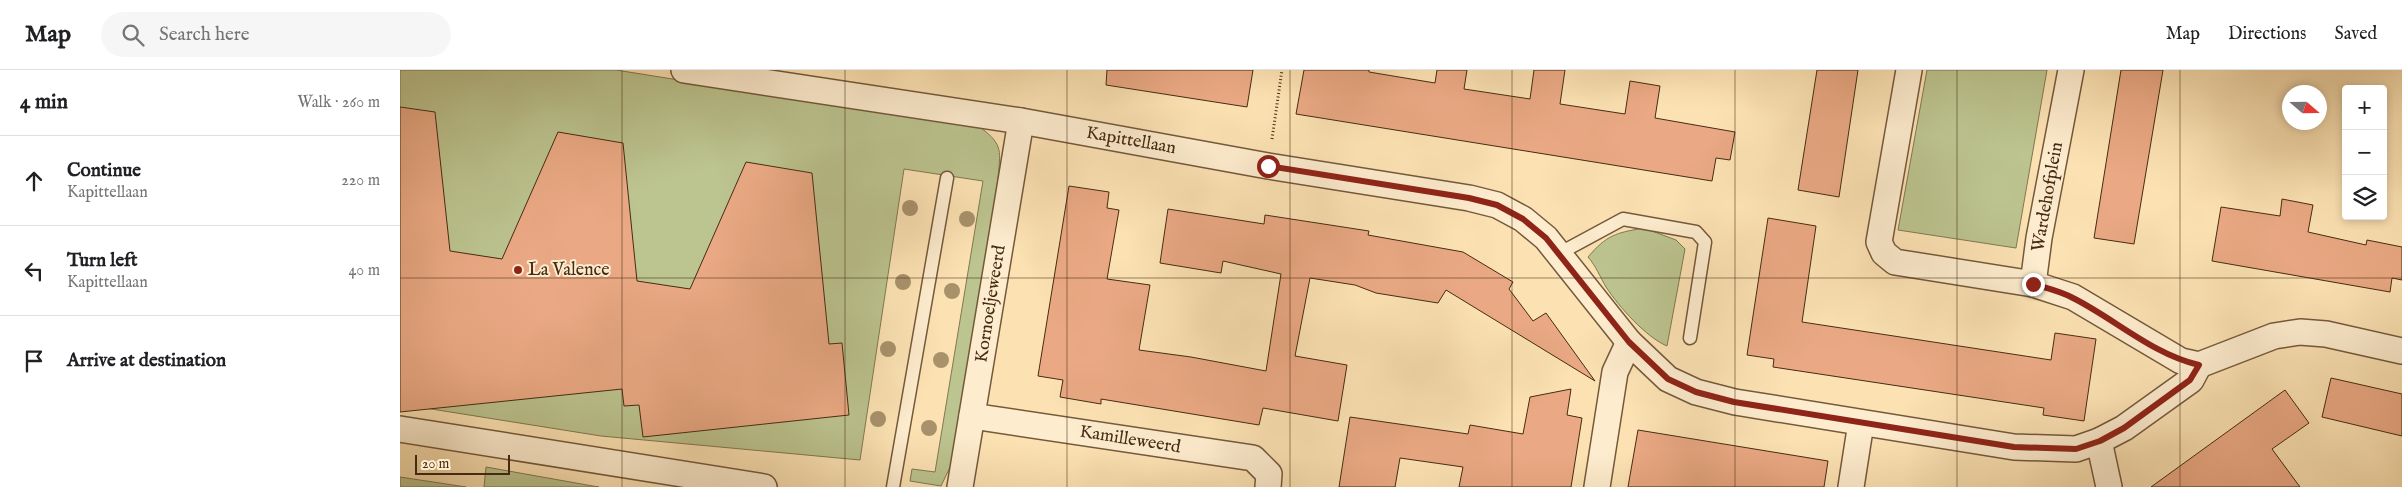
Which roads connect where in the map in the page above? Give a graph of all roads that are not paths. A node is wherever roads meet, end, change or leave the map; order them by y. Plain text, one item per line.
1 (684, 70) edge
2 (1909, 70) edge
3 (2071, 70) edge
4 (1021, 121) junction
5 (947, 178) dead end
6 (1560, 253) junction
7 (2033, 284) junction
8 (1690, 338) dead end
9 (1629, 342) junction
10 (2402, 351) edge
11 (2199, 365) junction
12 (972, 416) junction
13 (1861, 423) junction
14 (400, 429) edge
15 (2100, 441) junction
16 (764, 487) edge
17 (893, 487) edge
18 (960, 487) edge
19 (1268, 487) edge
20 (1596, 487) edge
21 (1851, 487) edge
22 (2109, 487) edge

1 - 4 street, Kapittellaan
2 - 7 street
3 - 7 street, Wardehofplein
4 - 6 street, Kapittellaan
4 - 12 street, Kornoeljeweerd
5 - 17 lane
6 - 8 lane
6 - 9 street, Kapittellaan
7 - 11 street
9 - 13 street, Kapittellaan
9 - 20 street
10 - 11 street
11 - 15 street, Kapittellaan
12 - 18 street, Kornoeljeweerd
12 - 19 street, Kamilleweerd
13 - 15 street, Kapittellaan
13 - 21 street
14 - 16 street
15 - 22 street

